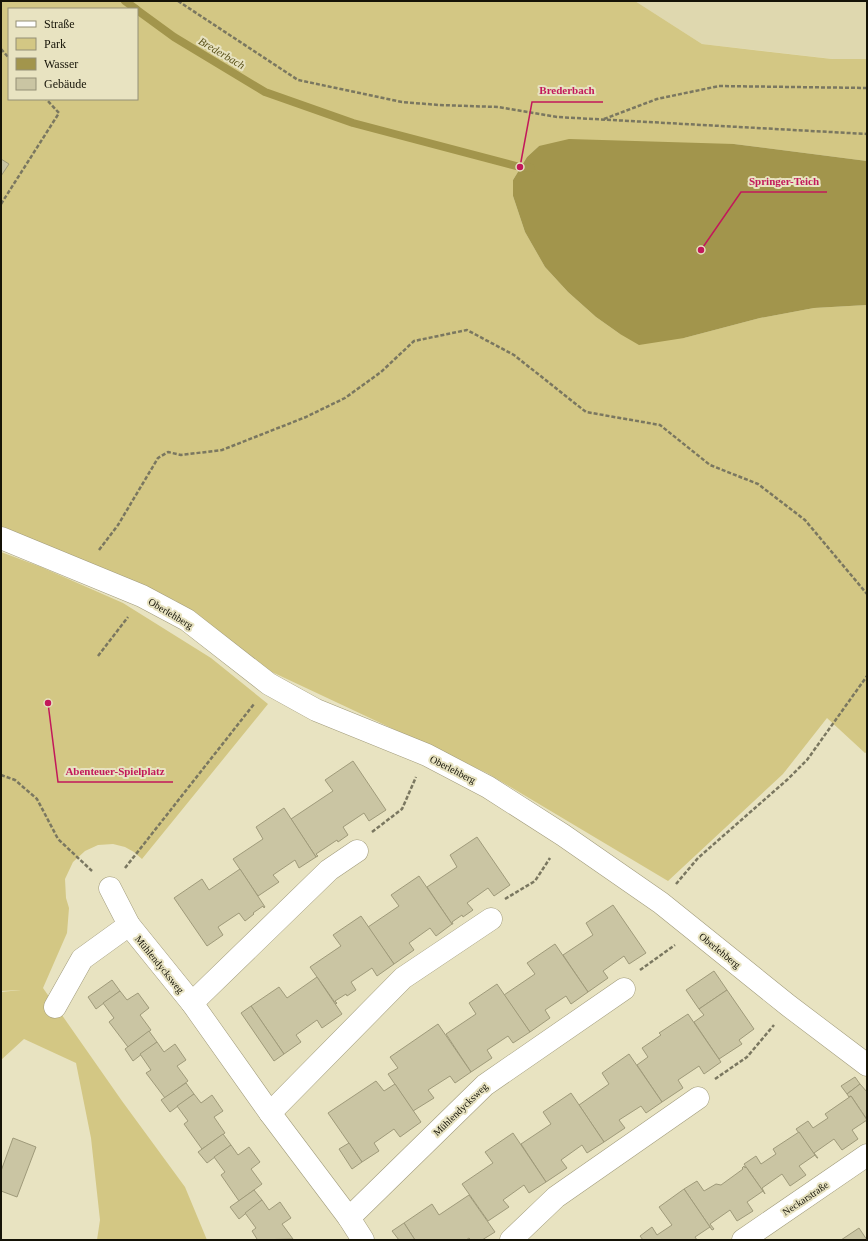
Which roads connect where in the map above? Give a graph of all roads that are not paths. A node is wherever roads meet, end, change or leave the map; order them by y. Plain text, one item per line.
1 (1, 538) edge
2 (357, 851) road end
3 (110, 888) road end
4 (491, 919) road end
5 (129, 924) junction
6 (624, 989) road end
7 (192, 1003) junction
8 (55, 1007) dead end
9 (867, 1065) edge
10 (698, 1098) road end
11 (270, 1113) junction
12 (867, 1155) edge
13 (349, 1218) junction
14 (363, 1240) edge
15 (511, 1240) edge
16 (743, 1240) edge

1 - 9 street, Oberlehberg
2 - 7 street, Mühlendycksweg
3 - 5 street, Mühlendycksweg
4 - 11 street
5 - 7 street, Mühlendycksweg
5 - 8 street, Mühlendycksweg
6 - 13 street, Mühlendycksweg
7 - 11 street, Mühlendycksweg
10 - 15 street
11 - 13 street, Mühlendycksweg
12 - 16 street, Neckarstraße
13 - 14 street, Mühlendycksweg

